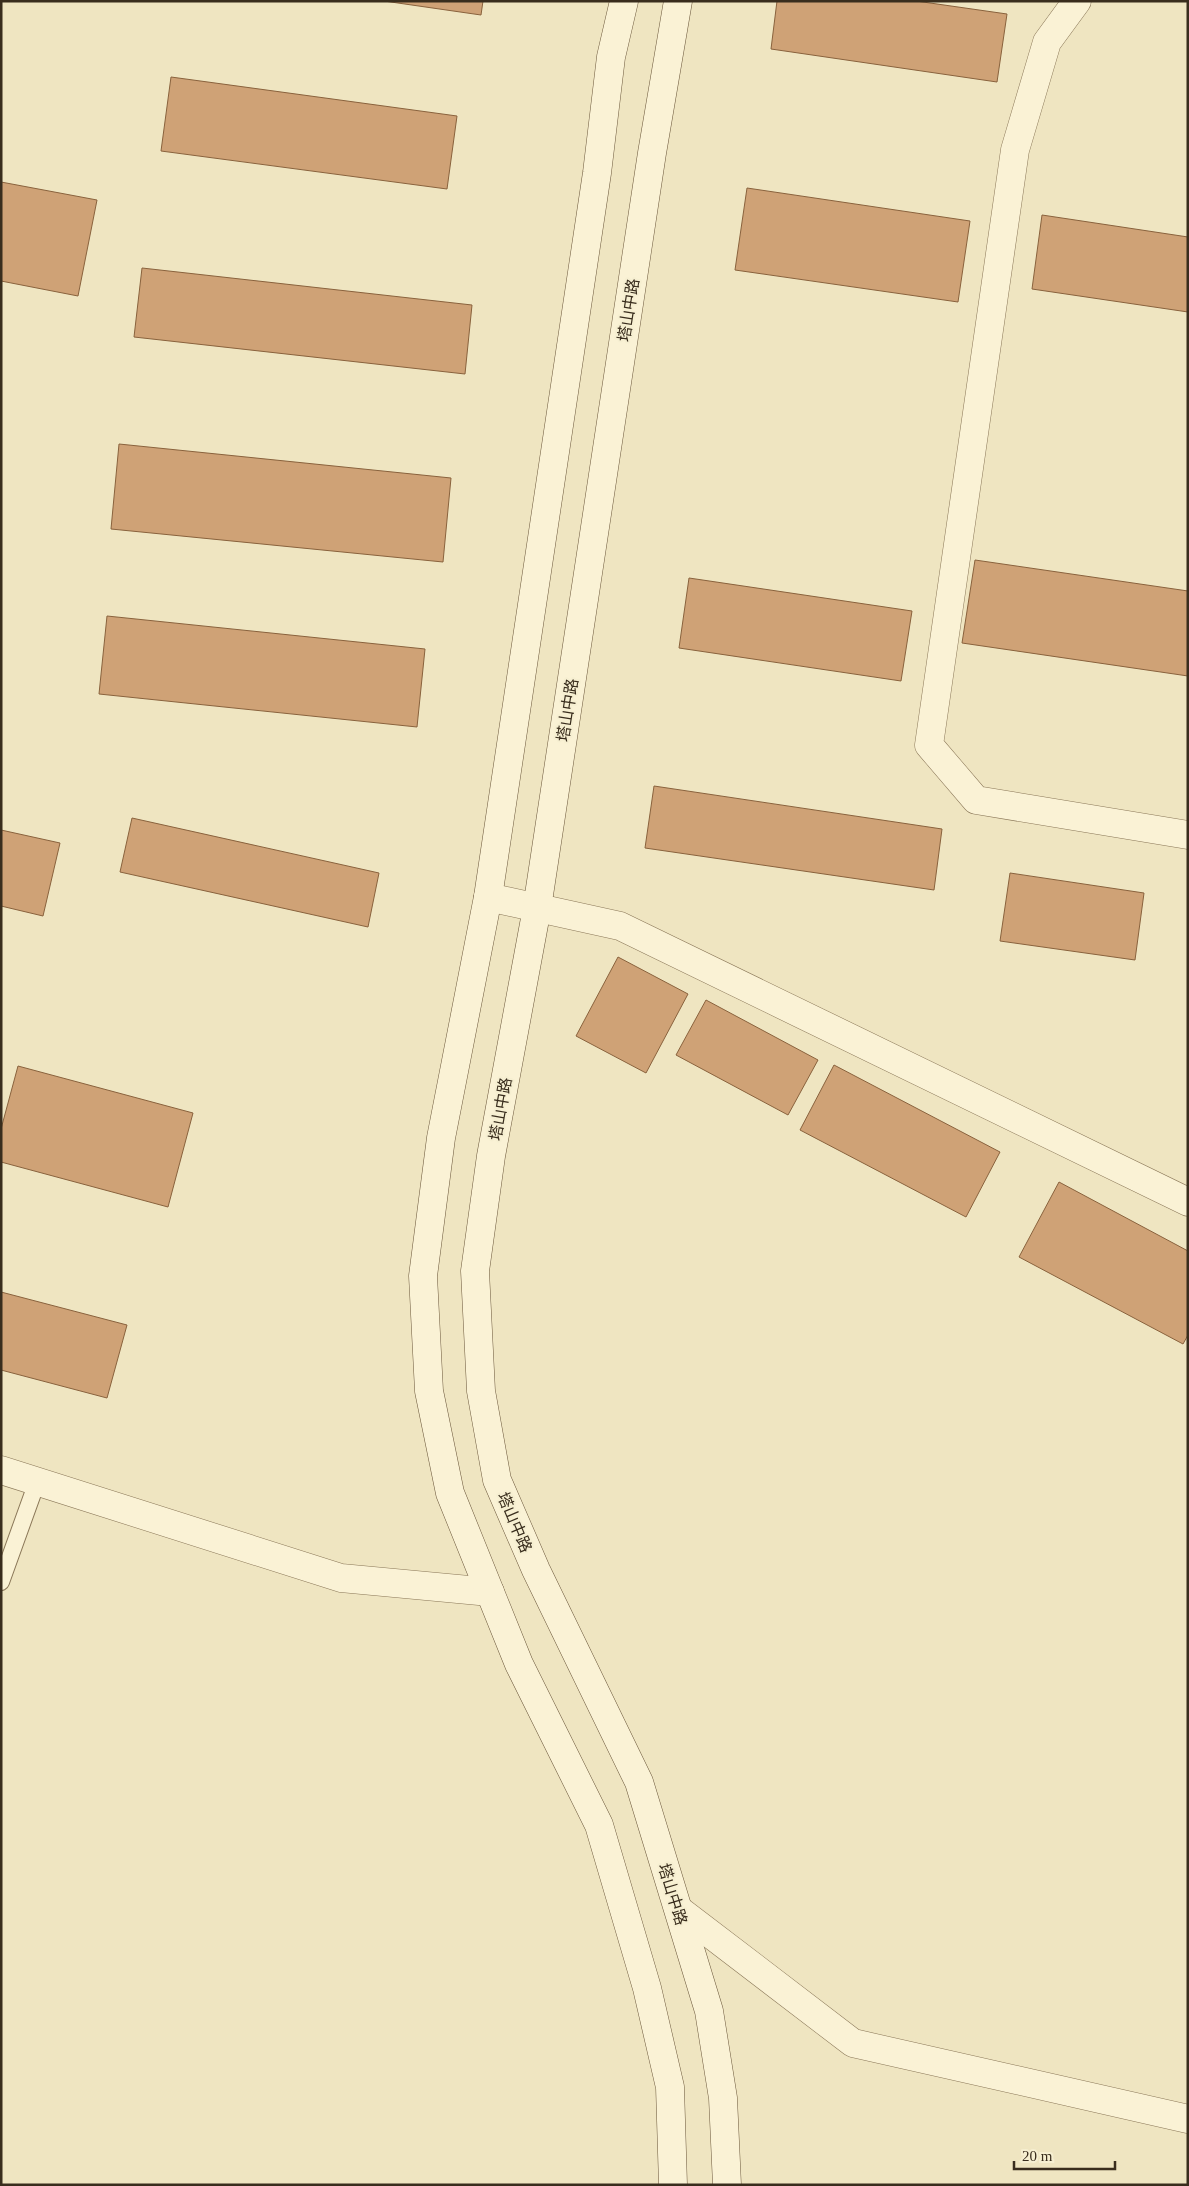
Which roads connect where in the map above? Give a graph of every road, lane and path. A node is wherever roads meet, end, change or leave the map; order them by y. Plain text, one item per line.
1 (624, 1) edge
2 (678, 1) edge
3 (1078, 1) edge
4 (1188, 835) edge
5 (488, 897) junction
6 (537, 908) junction
7 (1188, 1202) edge
8 (1, 1470) edge
9 (37, 1482) junction
10 (1, 1582) edge
11 (490, 1592) junction
12 (679, 1910) junction
13 (1188, 2118) edge
14 (673, 2185) edge
15 (727, 2185) edge

1 - 5 main road
2 - 6 main road, 塔山中路
3 - 4 main road
5 - 6 main road
5 - 11 main road
6 - 7 main road
6 - 12 main road, 塔山中路
8 - 9 main road
9 - 10 lane
9 - 11 main road
11 - 14 main road
12 - 13 main road
12 - 15 main road, 塔山中路

